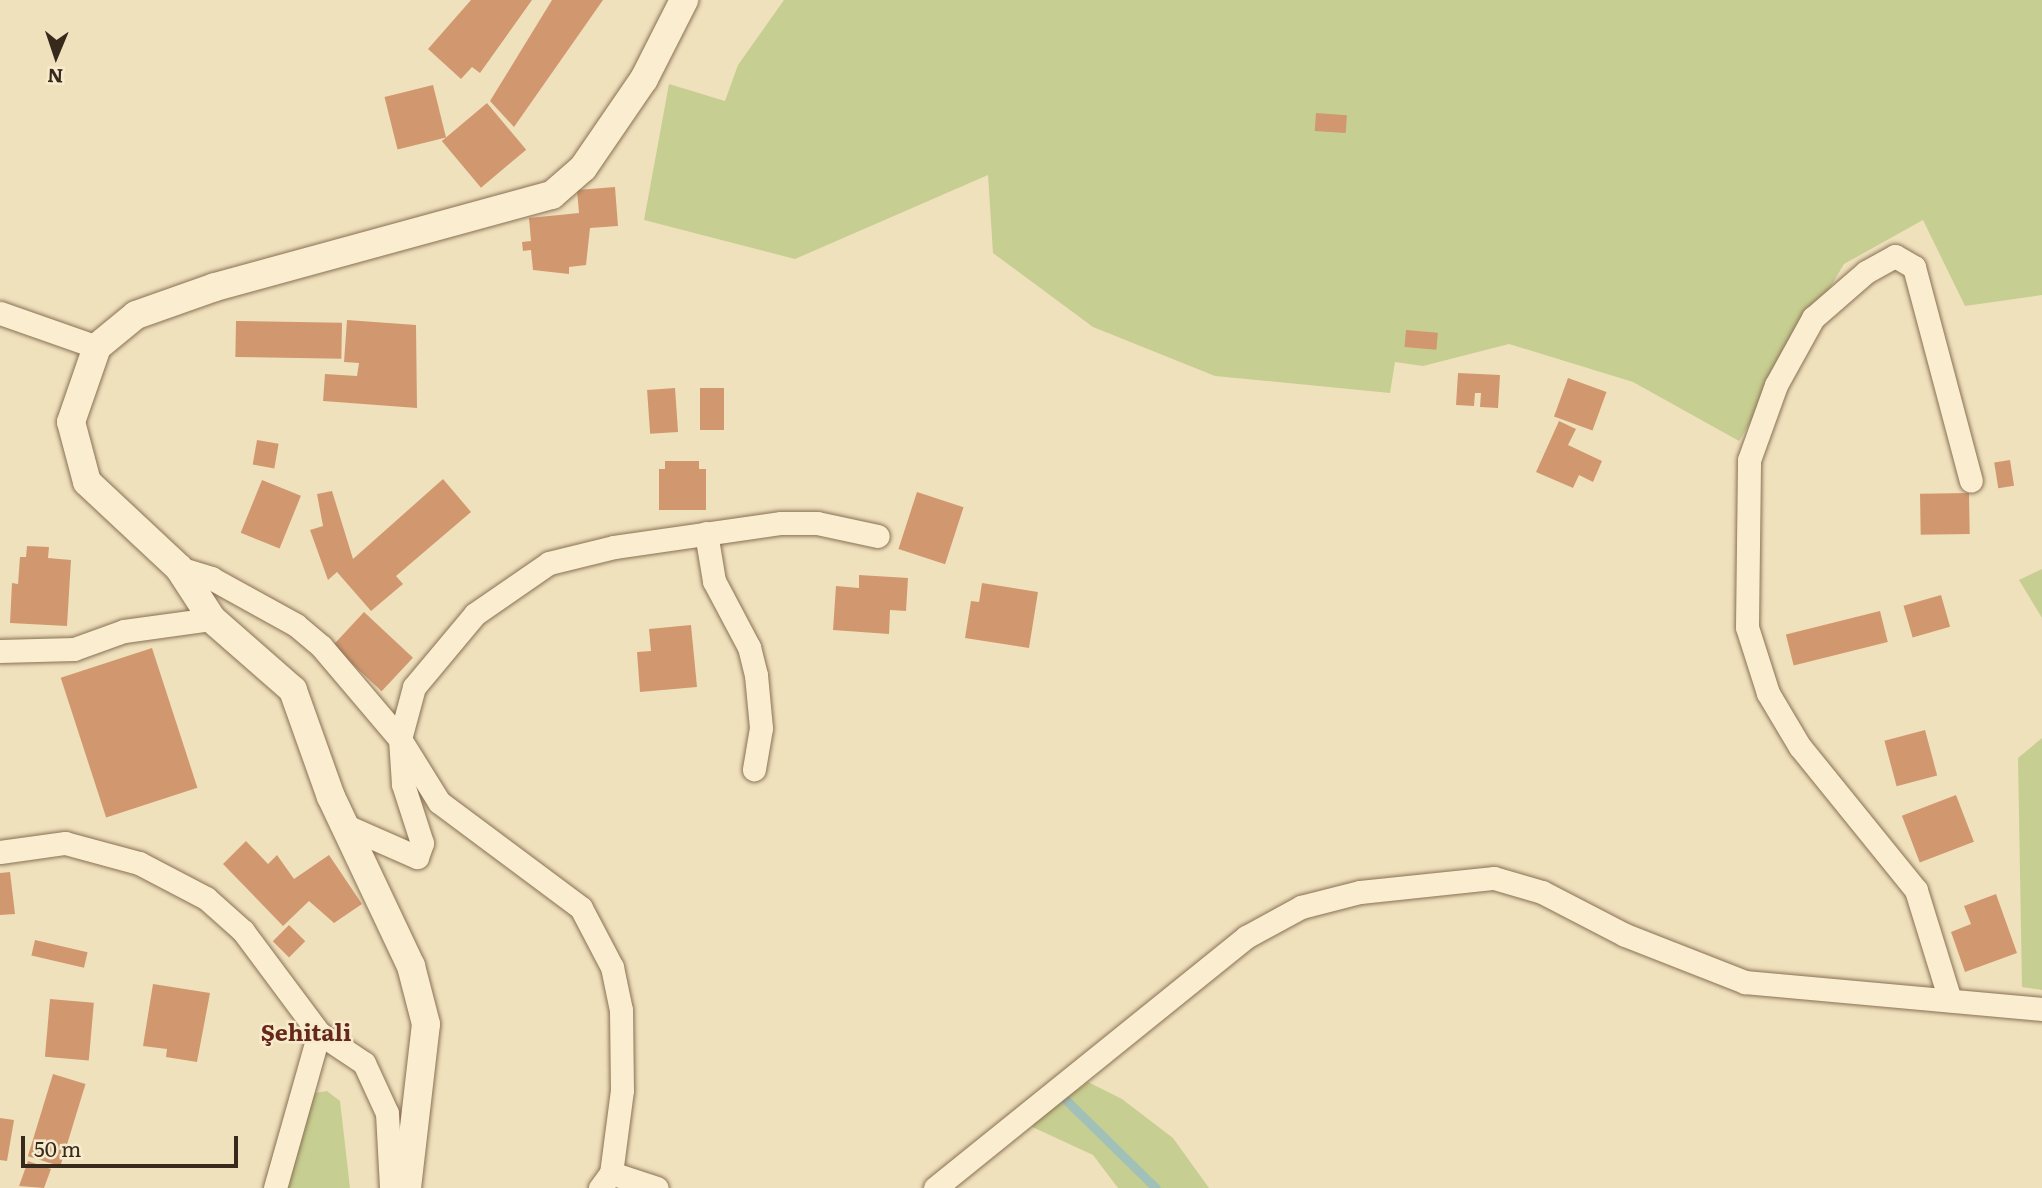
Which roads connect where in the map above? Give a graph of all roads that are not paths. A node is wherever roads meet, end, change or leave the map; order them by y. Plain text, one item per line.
1 (684, 0) edge
2 (0, 313) edge
3 (97, 347) junction
4 (1971, 481) dead end
5 (706, 533) junction
6 (878, 536) dead end
7 (179, 568) junction
8 (212, 619) junction
9 (0, 651) edge
10 (400, 739) junction
11 (754, 769) dead end
12 (344, 825) junction
13 (0, 852) edge
14 (1950, 1000) junction
15 (2042, 1009) edge
16 (318, 1033) junction
17 (606, 1181) edge
18 (275, 1188) edge
19 (391, 1188) edge
20 (407, 1188) edge
21 (657, 1188) edge
22 (935, 1188) edge

1 - 3 street
2 - 3 street
3 - 7 street
4 - 14 street
5 - 6 street
5 - 10 street
5 - 11 street
7 - 8 street
7 - 10 street
8 - 9 street
8 - 12 street
10 - 12 street
10 - 17 street
12 - 20 street
13 - 16 street
14 - 15 street
14 - 22 street
16 - 18 street
16 - 19 street
17 - 21 street

